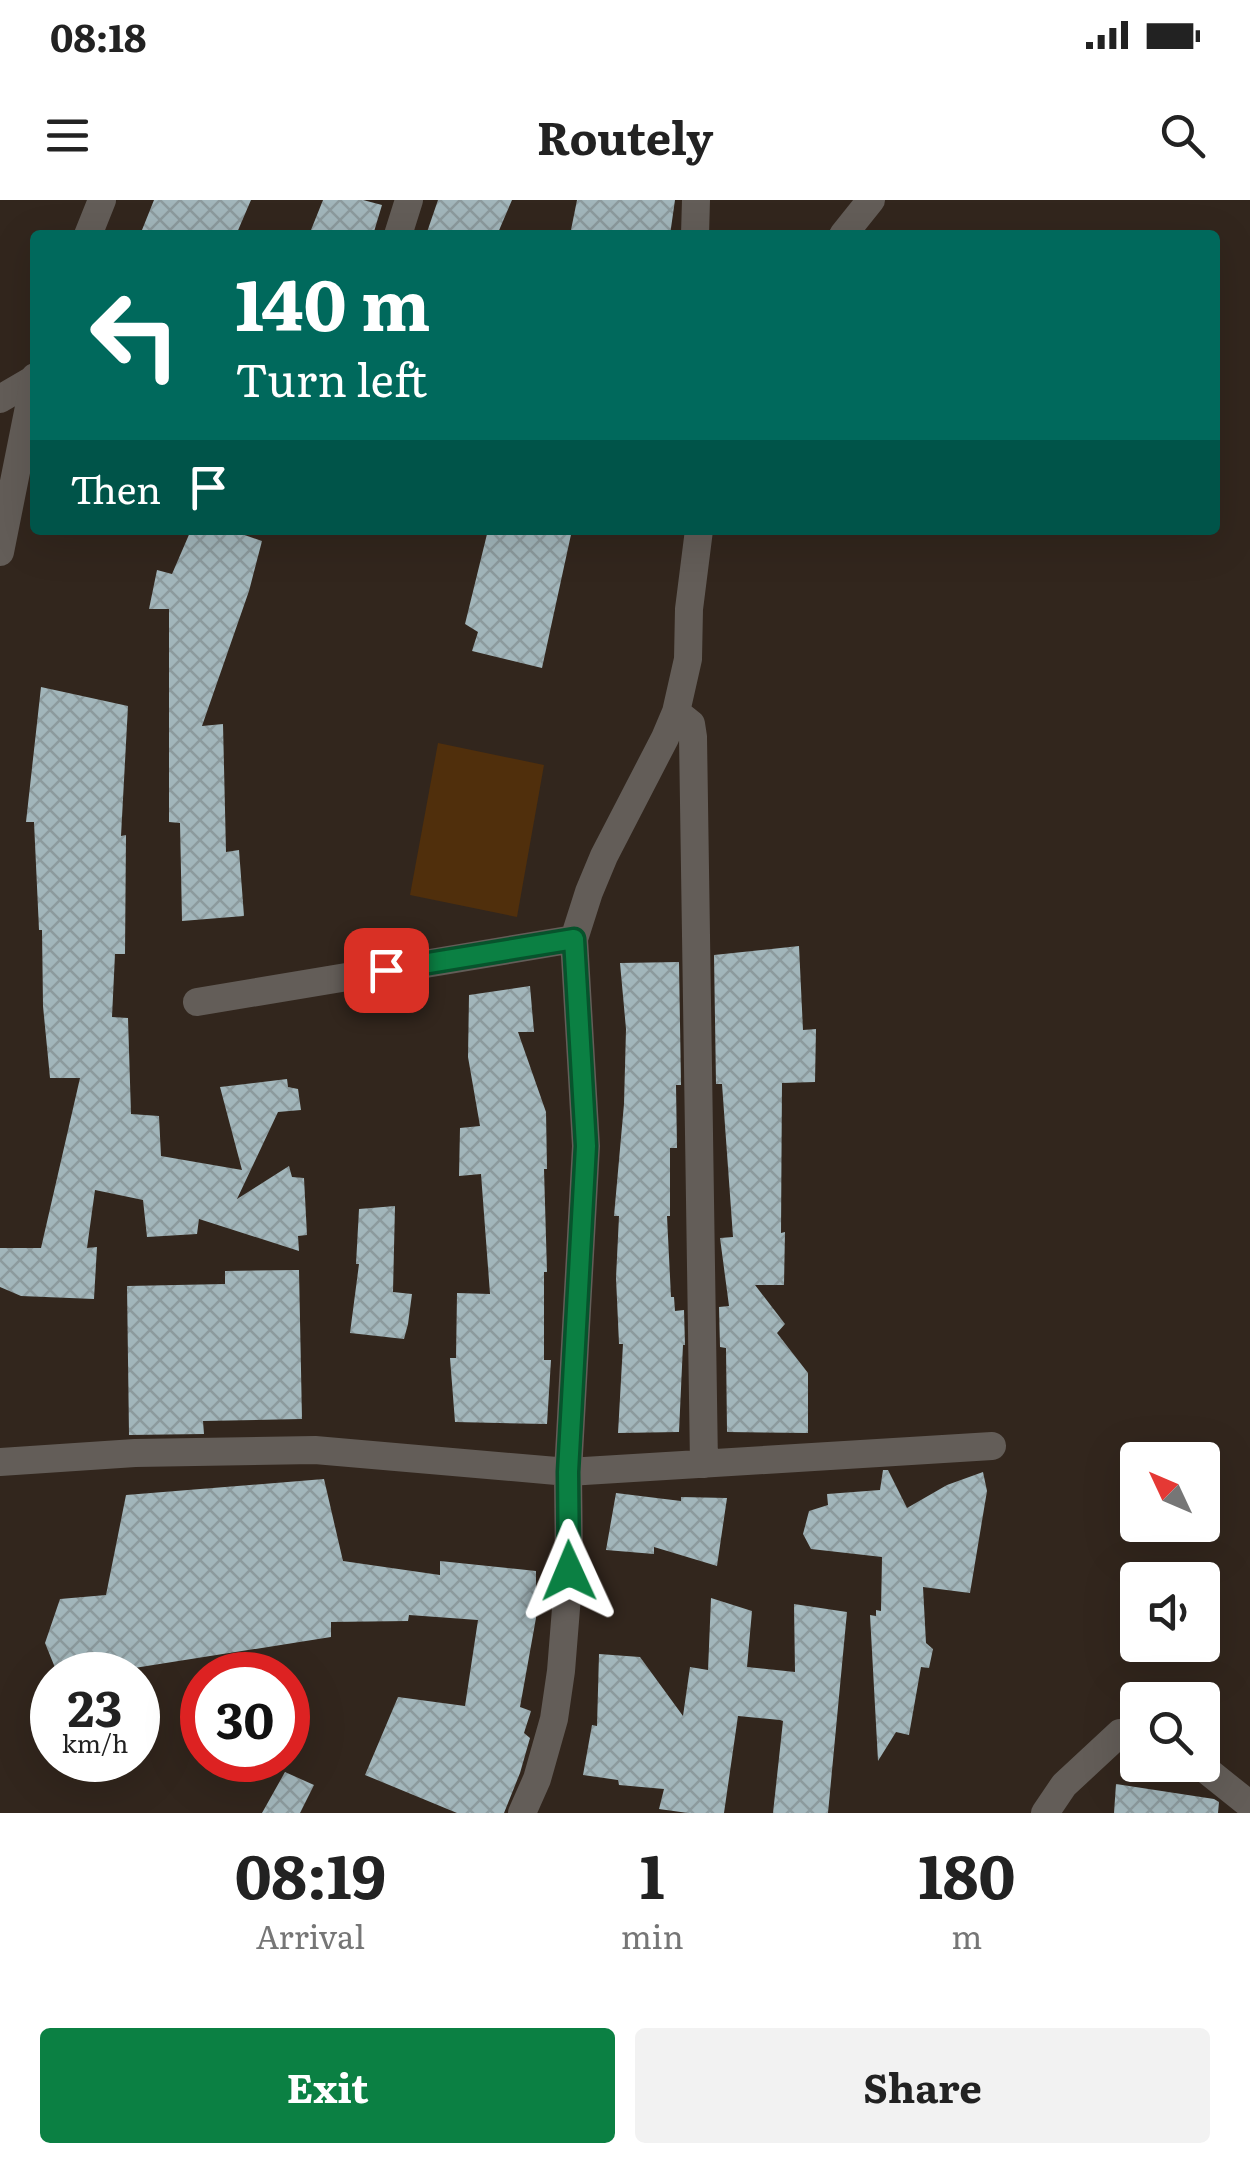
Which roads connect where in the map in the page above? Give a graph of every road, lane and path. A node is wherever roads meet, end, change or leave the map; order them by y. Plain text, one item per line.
1 (102, 200) edge
2 (409, 200) edge
3 (696, 200) edge
4 (871, 200) edge
5 (90, 230) edge
6 (400, 230) edge
7 (695, 230) edge
8 (847, 230) edge
9 (30, 381) edge
10 (0, 398) edge
11 (30, 403) edge
12 (699, 535) edge
13 (0, 552) edge
14 (676, 712) junction
15 (574, 939) junction
16 (197, 1002) dead end
17 (992, 1446) dead end
18 (0, 1462) edge
19 (704, 1464) junction
20 (568, 1472) junction
21 (1120, 1733) edge
22 (1220, 1781) edge
23 (1250, 1805) edge
24 (522, 1813) edge
25 (1045, 1813) edge

1 - 5 street
2 - 6 street
3 - 7 street
4 - 8 street
9 - 10 street
11 - 13 street
12 - 14 street
14 - 15 street
14 - 19 street
15 - 16 street
15 - 20 street
17 - 19 street
18 - 20 street
19 - 20 street
20 - 24 street
21 - 25 street
22 - 23 street

